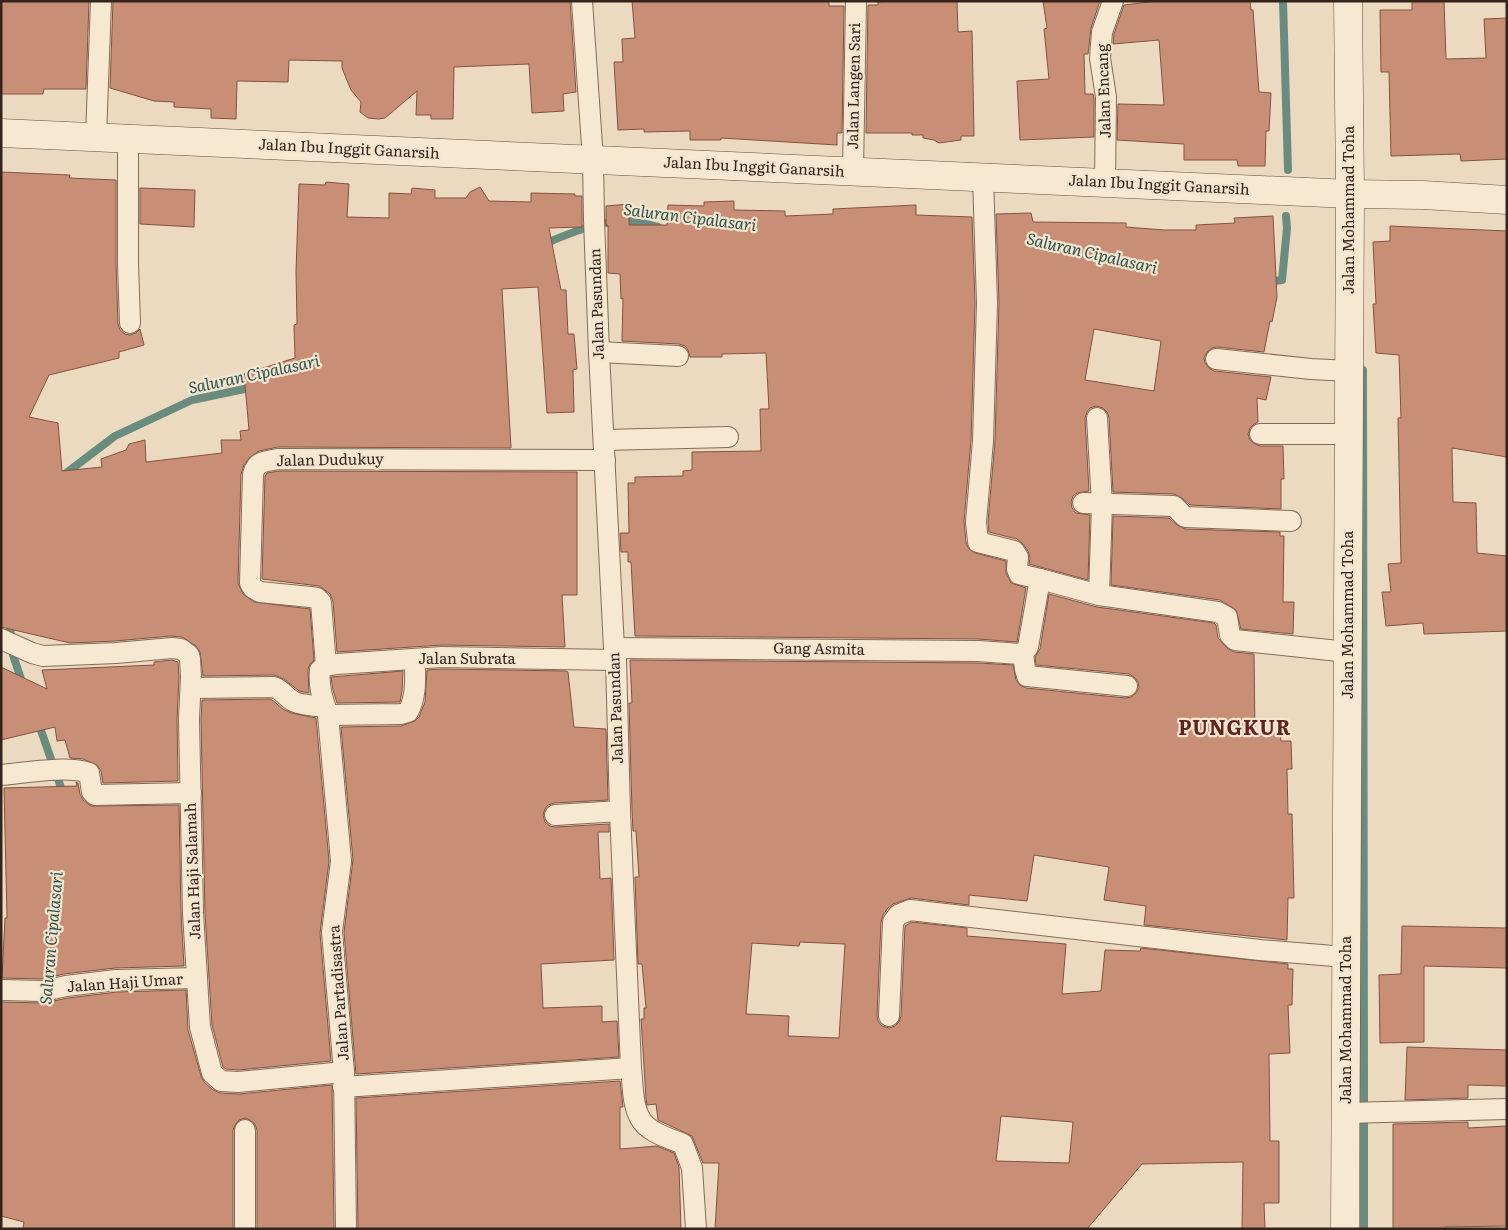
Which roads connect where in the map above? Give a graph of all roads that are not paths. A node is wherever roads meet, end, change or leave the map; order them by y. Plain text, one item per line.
1 (101, 1) edge
2 (582, 1) edge
3 (856, 1) edge
4 (1113, 1) edge
5 (1348, 1) edge
6 (1, 133) edge
7 (96, 137) junction
8 (128, 139) junction
9 (594, 160) junction
10 (853, 171) junction
11 (983, 177) junction
12 (1105, 183) junction
13 (1350, 194) junction
14 (1507, 200) edge
15 (130, 323) dead end
16 (599, 352) junction
17 (678, 356) dead end
18 (1216, 359) dead end
19 (1349, 371) junction
20 (1097, 418) dead end
21 (1260, 434) dead end
22 (1349, 434) junction
23 (728, 437) dead end
24 (604, 440) junction
25 (605, 460) junction
26 (1092, 504) junction
27 (1291, 521) dead end
28 (1040, 579) junction
29 (1099, 595) junction
30 (17, 647) edge
31 (1348, 652) junction
32 (1024, 653) junction
33 (615, 654) junction
34 (415, 659) junction
35 (323, 668) junction
36 (1127, 686) dead end
37 (191, 688) junction
38 (326, 711) junction
39 (1, 775) edge
40 (191, 792) junction
41 (620, 812) junction
42 (555, 815) dead end
43 (1346, 957) junction
44 (197, 978) junction
45 (1, 990) edge
46 (889, 1016) dead end
47 (631, 1068) junction
48 (343, 1080) junction
49 (1507, 1109) edge
50 (1345, 1113) junction
51 (245, 1130) dead end
52 (245, 1229) edge
53 (346, 1229) edge
54 (696, 1229) edge
55 (1345, 1229) edge

1 - 7 street
2 - 9 street, Jalan Pasundan
3 - 10 street, Jalan Langen Sari
4 - 12 street, Jalan Encang
5 - 13 main road, Jalan Mohammad Toha
6 - 7 main road, Jalan Ibu Inggit Ganarsih
7 - 8 main road, Jalan Ibu Inggit Ganarsih
8 - 9 main road, Jalan Ibu Inggit Ganarsih
8 - 15 street
9 - 10 main road, Jalan Ibu Inggit Ganarsih
9 - 16 street, Jalan Pasundan
10 - 11 main road, Jalan Ibu Inggit Ganarsih
11 - 12 main road, Jalan Ibu Inggit Ganarsih
11 - 28 street
12 - 13 main road, Jalan Ibu Inggit Ganarsih
13 - 14 main road, Jalan Ibu Inggit Ganarsih
13 - 19 main road, Jalan Mohammad Toha
16 - 17 street
16 - 24 street, Jalan Pasundan
18 - 19 street
19 - 22 main road, Jalan Mohammad Toha
20 - 26 street
21 - 22 street
22 - 31 main road, Jalan Mohammad Toha
23 - 24 street
24 - 25 street, Jalan Pasundan
25 - 33 street, Jalan Pasundan
25 - 35 street, Jalan Dudukuy
26 - 27 street
26 - 29 street
28 - 29 street
28 - 32 street
29 - 31 street
30 - 37 street
31 - 43 main road, Jalan Mohammad Toha
32 - 33 street, Gang Asmita
32 - 36 street
33 - 34 street, Jalan Subrata
33 - 41 street, Jalan Pasundan
34 - 35 street, Jalan Subrata
34 - 38 street
35 - 38 street, Jalan Partadisastra
37 - 38 street
37 - 40 street
38 - 48 street, Jalan Partadisastra
39 - 40 street, Jalan Haji Salamah
40 - 44 street, Jalan Haji Salamah
41 - 42 street
41 - 47 street, Jalan Pasundan
43 - 46 street
43 - 50 main road, Jalan Mohammad Toha
44 - 45 street, Jalan Haji Umar
44 - 48 street, Jalan Haji Umar
47 - 48 street, Jalan Haji Umar
47 - 54 street, Jalan Pasundan
48 - 53 street, Jalan Partadisastra
49 - 50 street
50 - 55 main road, Jalan Mohammad Toha
51 - 52 street

